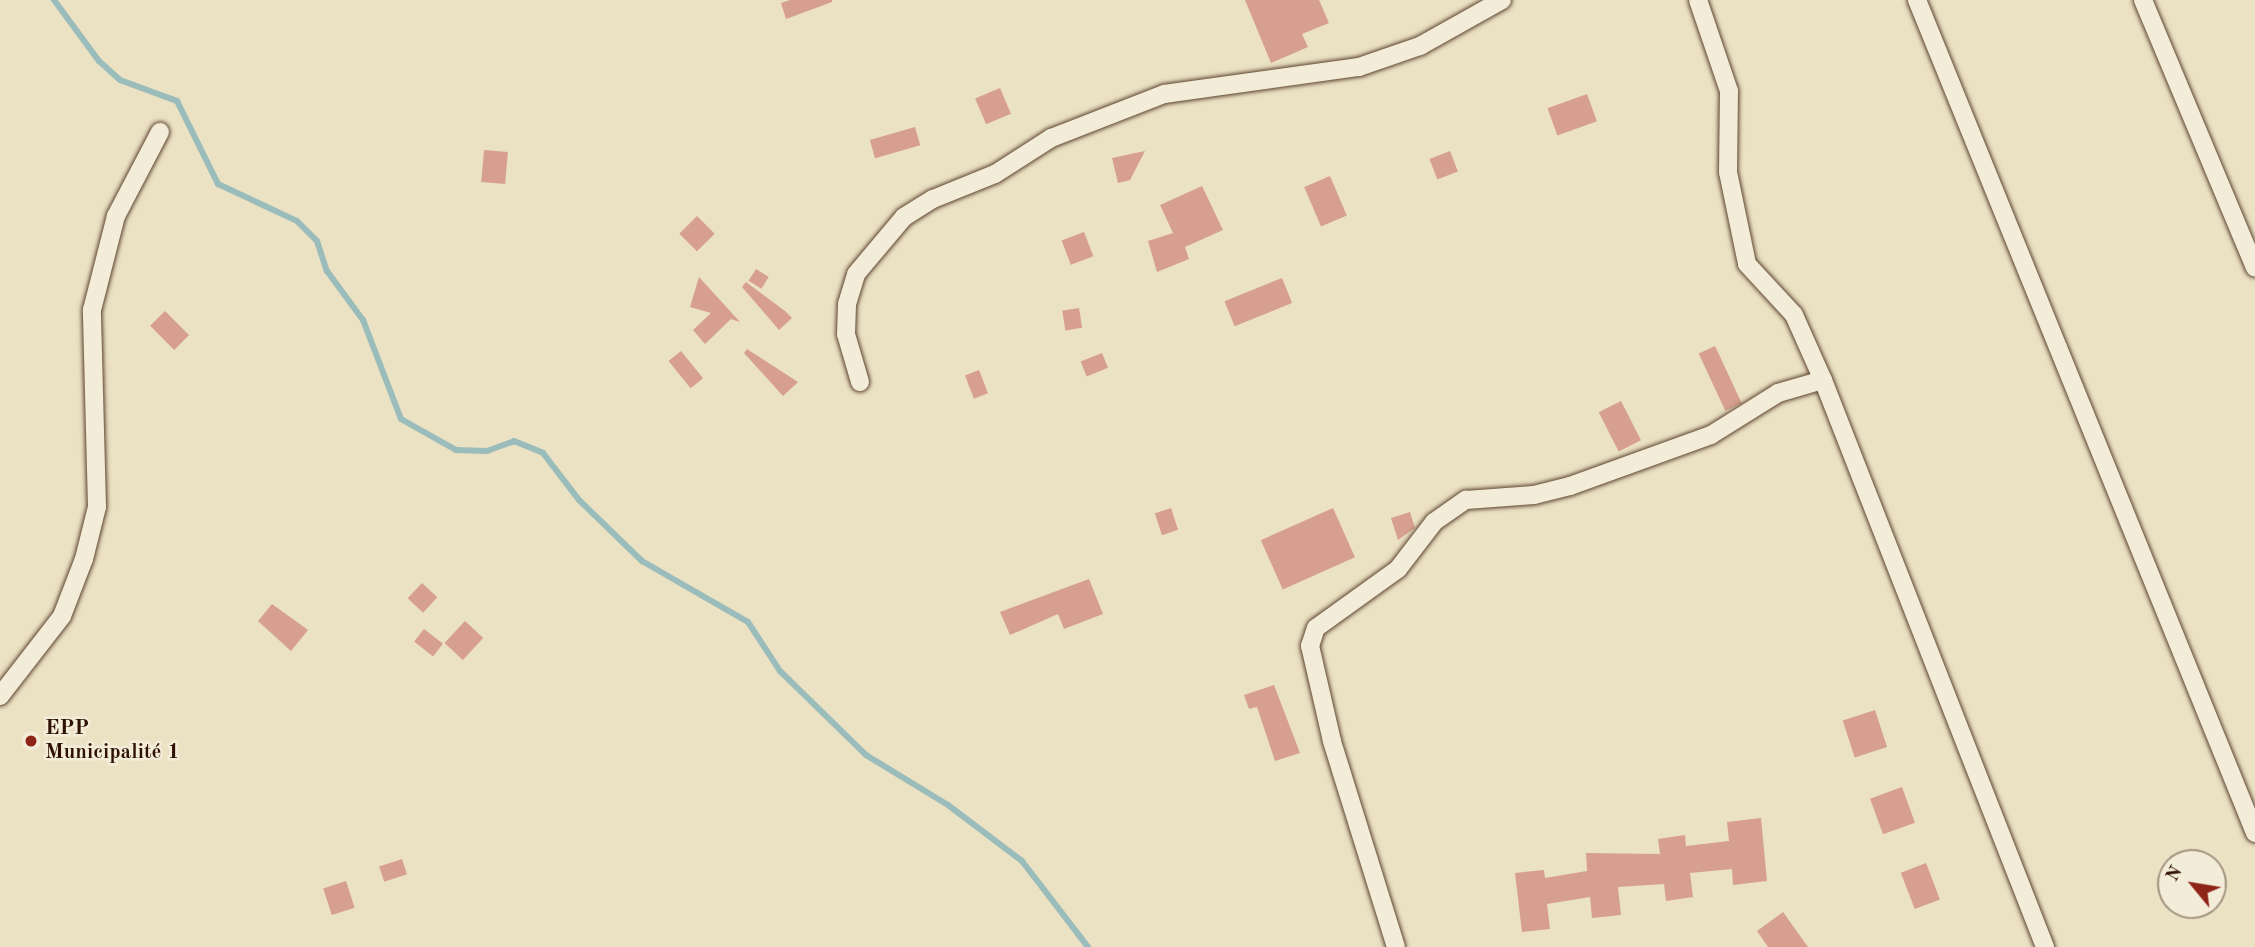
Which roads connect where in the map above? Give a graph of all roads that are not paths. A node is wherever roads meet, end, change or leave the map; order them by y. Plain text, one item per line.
1 (1502, 0) edge
2 (1698, 0) edge
3 (1917, 0) edge
4 (2143, 0) edge
5 (160, 132) dead end
6 (2255, 268) edge
7 (1823, 380) junction
8 (860, 382) dead end
9 (0, 696) edge
10 (2255, 833) edge
11 (1396, 947) edge
12 (2045, 947) edge

1 - 8 street
2 - 7 street
3 - 10 street
4 - 6 street
5 - 9 street
7 - 11 street
7 - 12 street

